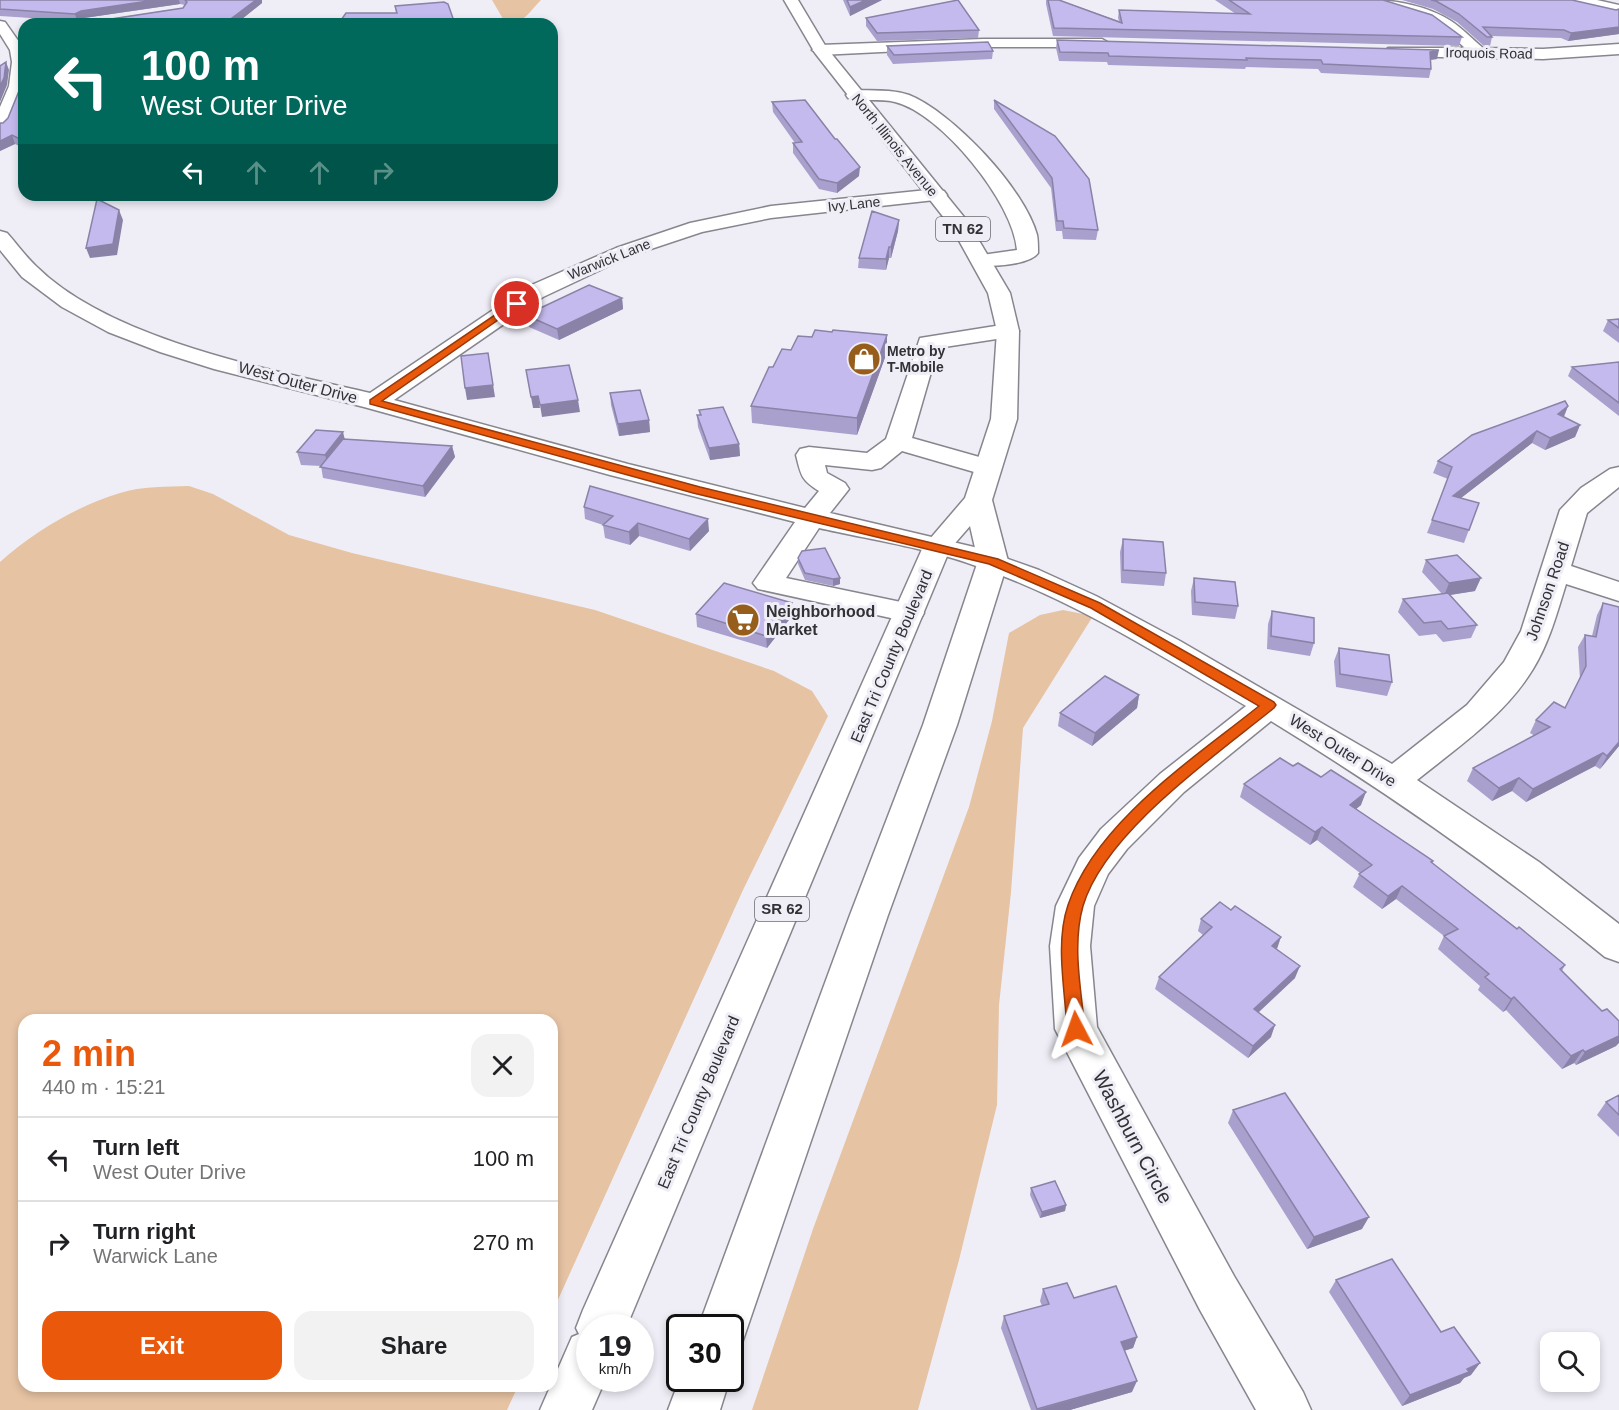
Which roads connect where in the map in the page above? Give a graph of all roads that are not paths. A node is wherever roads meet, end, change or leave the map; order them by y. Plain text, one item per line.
1 (791, 0) edge
2 (1377, 0) edge
3 (1579, 0) edge
4 (1619, 9) edge
5 (11, 31) edge
6 (1120, 43) edge
7 (1619, 49) edge
8 (820, 50) junction
9 (1378, 50) edge
10 (18, 51) edge
11 (1479, 53) junction
12 (18, 92) edge
13 (854, 95) junction
14 (0, 125) edge
15 (937, 195) junction
16 (771, 212) joint
17 (0, 237) edge
18 (982, 260) junction
19 (1008, 331) junction
20 (374, 402) junction
21 (898, 442) junction
22 (809, 455) junction
23 (872, 462) junction
24 (1619, 475) edge
25 (983, 484) junction
26 (835, 489) junction
27 (812, 517) junction
28 (937, 547) junction
29 (993, 561) junction
30 (1554, 570) junction
31 (1619, 592) edge
32 (909, 613) junction
33 (1269, 705) junction
34 (1393, 781) junction
35 (1619, 946) edge
36 (607, 1314) edge
37 (728, 1314) edge
38 (576, 1387) edge
39 (700, 1392) edge
40 (566, 1410) edge
41 (694, 1410) edge
42 (1285, 1410) edge

1 - 8 main road, North Illinois Avenue / TN 62
2 - 11 main road
3 - 4 main road
5 - 10 main road
6 - 8 main road
7 - 11 main road, Iroquois Road
8 - 13 main road, North Illinois Avenue / TN 62
9 - 11 main road, Iroquois Road
12 - 14 main road
13 - 15 main road, North Illinois Avenue / TN 62
13 - 18 main road
15 - 16 main road, Ivy Lane
15 - 18 main road, North Illinois Avenue / TN 62
16 - 20 main road, Warwick Lane
17 - 20 main road, West Outer Drive
18 - 19 main road, North Illinois Avenue / TN 62
19 - 21 main road
19 - 25 main road, North Illinois Avenue / TN 62
20 - 27 main road, West Outer Drive
21 - 22 main road
21 - 23 main road
21 - 25 main road
22 - 23 main road
22 - 26 main road
23 - 26 main road
24 - 30 main road, Johnson Road
25 - 28 main road, East Tri County Boulevard / SR 62
25 - 29 main road
26 - 27 main road
27 - 28 main road, West Outer Drive
27 - 32 main road
28 - 29 main road, West Outer Drive
28 - 32 main road, East Tri County Boulevard / SR 62
29 - 33 main road, West Outer Drive
29 - 37 main road
30 - 31 main road
30 - 34 main road, Johnson Road
32 - 36 main road, East Tri County Boulevard / SR 62
33 - 34 main road, West Outer Drive
33 - 42 main road, Washburn Circle
34 - 35 main road, West Outer Drive
38 - 40 main road
39 - 41 main road

